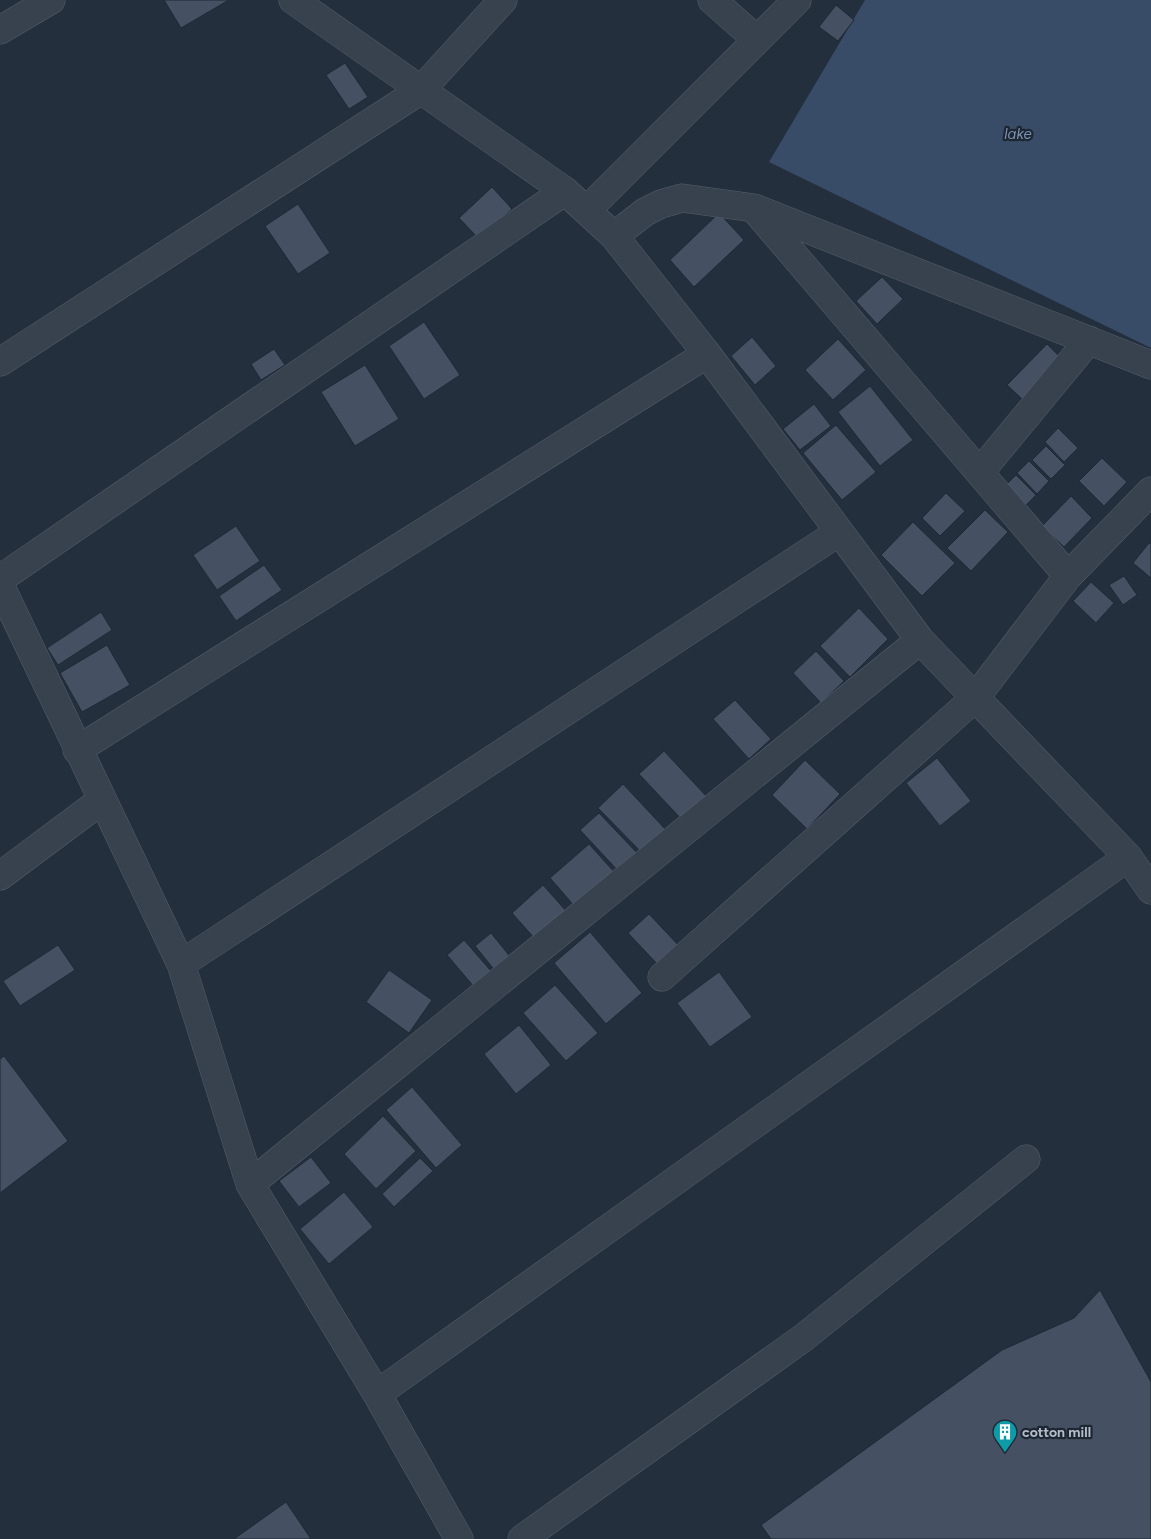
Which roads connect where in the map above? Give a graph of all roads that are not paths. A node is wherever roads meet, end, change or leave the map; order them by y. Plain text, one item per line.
1 (51, 0) edge
2 (293, 0) edge
3 (503, 0) edge
4 (712, 0) edge
5 (797, 0) edge
6 (0, 30) edge
7 (756, 40) junction
8 (421, 90) junction
9 (565, 191) junction
10 (754, 208) junction
11 (586, 210) junction
12 (614, 236) junction
13 (1089, 340) junction
14 (707, 354) junction
15 (0, 362) edge
16 (1151, 365) edge
17 (980, 472) junction
18 (1151, 491) edge
19 (839, 532) junction
20 (1068, 576) junction
21 (0, 579) edge
22 (0, 585) edge
23 (920, 640) junction
24 (976, 697) junction
25 (77, 750) junction
26 (102, 800) junction
27 (1128, 857) junction
28 (0, 876) edge
29 (1151, 890) edge
30 (181, 964) junction
31 (662, 977) dead end
32 (1026, 1159) dead end
33 (250, 1184) junction
34 (377, 1394) junction
35 (459, 1539) edge
36 (522, 1539) edge

1 - 6 street
2 - 8 street
3 - 8 street
4 - 7 street
5 - 7 street
7 - 11 street
8 - 9 street
8 - 15 street
9 - 11 street
9 - 21 street
10 - 12 street
10 - 13 street
10 - 17 street
11 - 12 street
12 - 14 street
13 - 16 street
13 - 17 street
14 - 19 street
14 - 25 street
17 - 20 street
18 - 20 street
19 - 23 street
19 - 30 street
20 - 24 street
22 - 25 street
23 - 24 street
23 - 33 street
24 - 27 street
24 - 31 street
25 - 26 street
26 - 28 street
26 - 30 street
27 - 29 street
27 - 34 street
30 - 33 street
32 - 36 street
33 - 34 street
34 - 35 street

